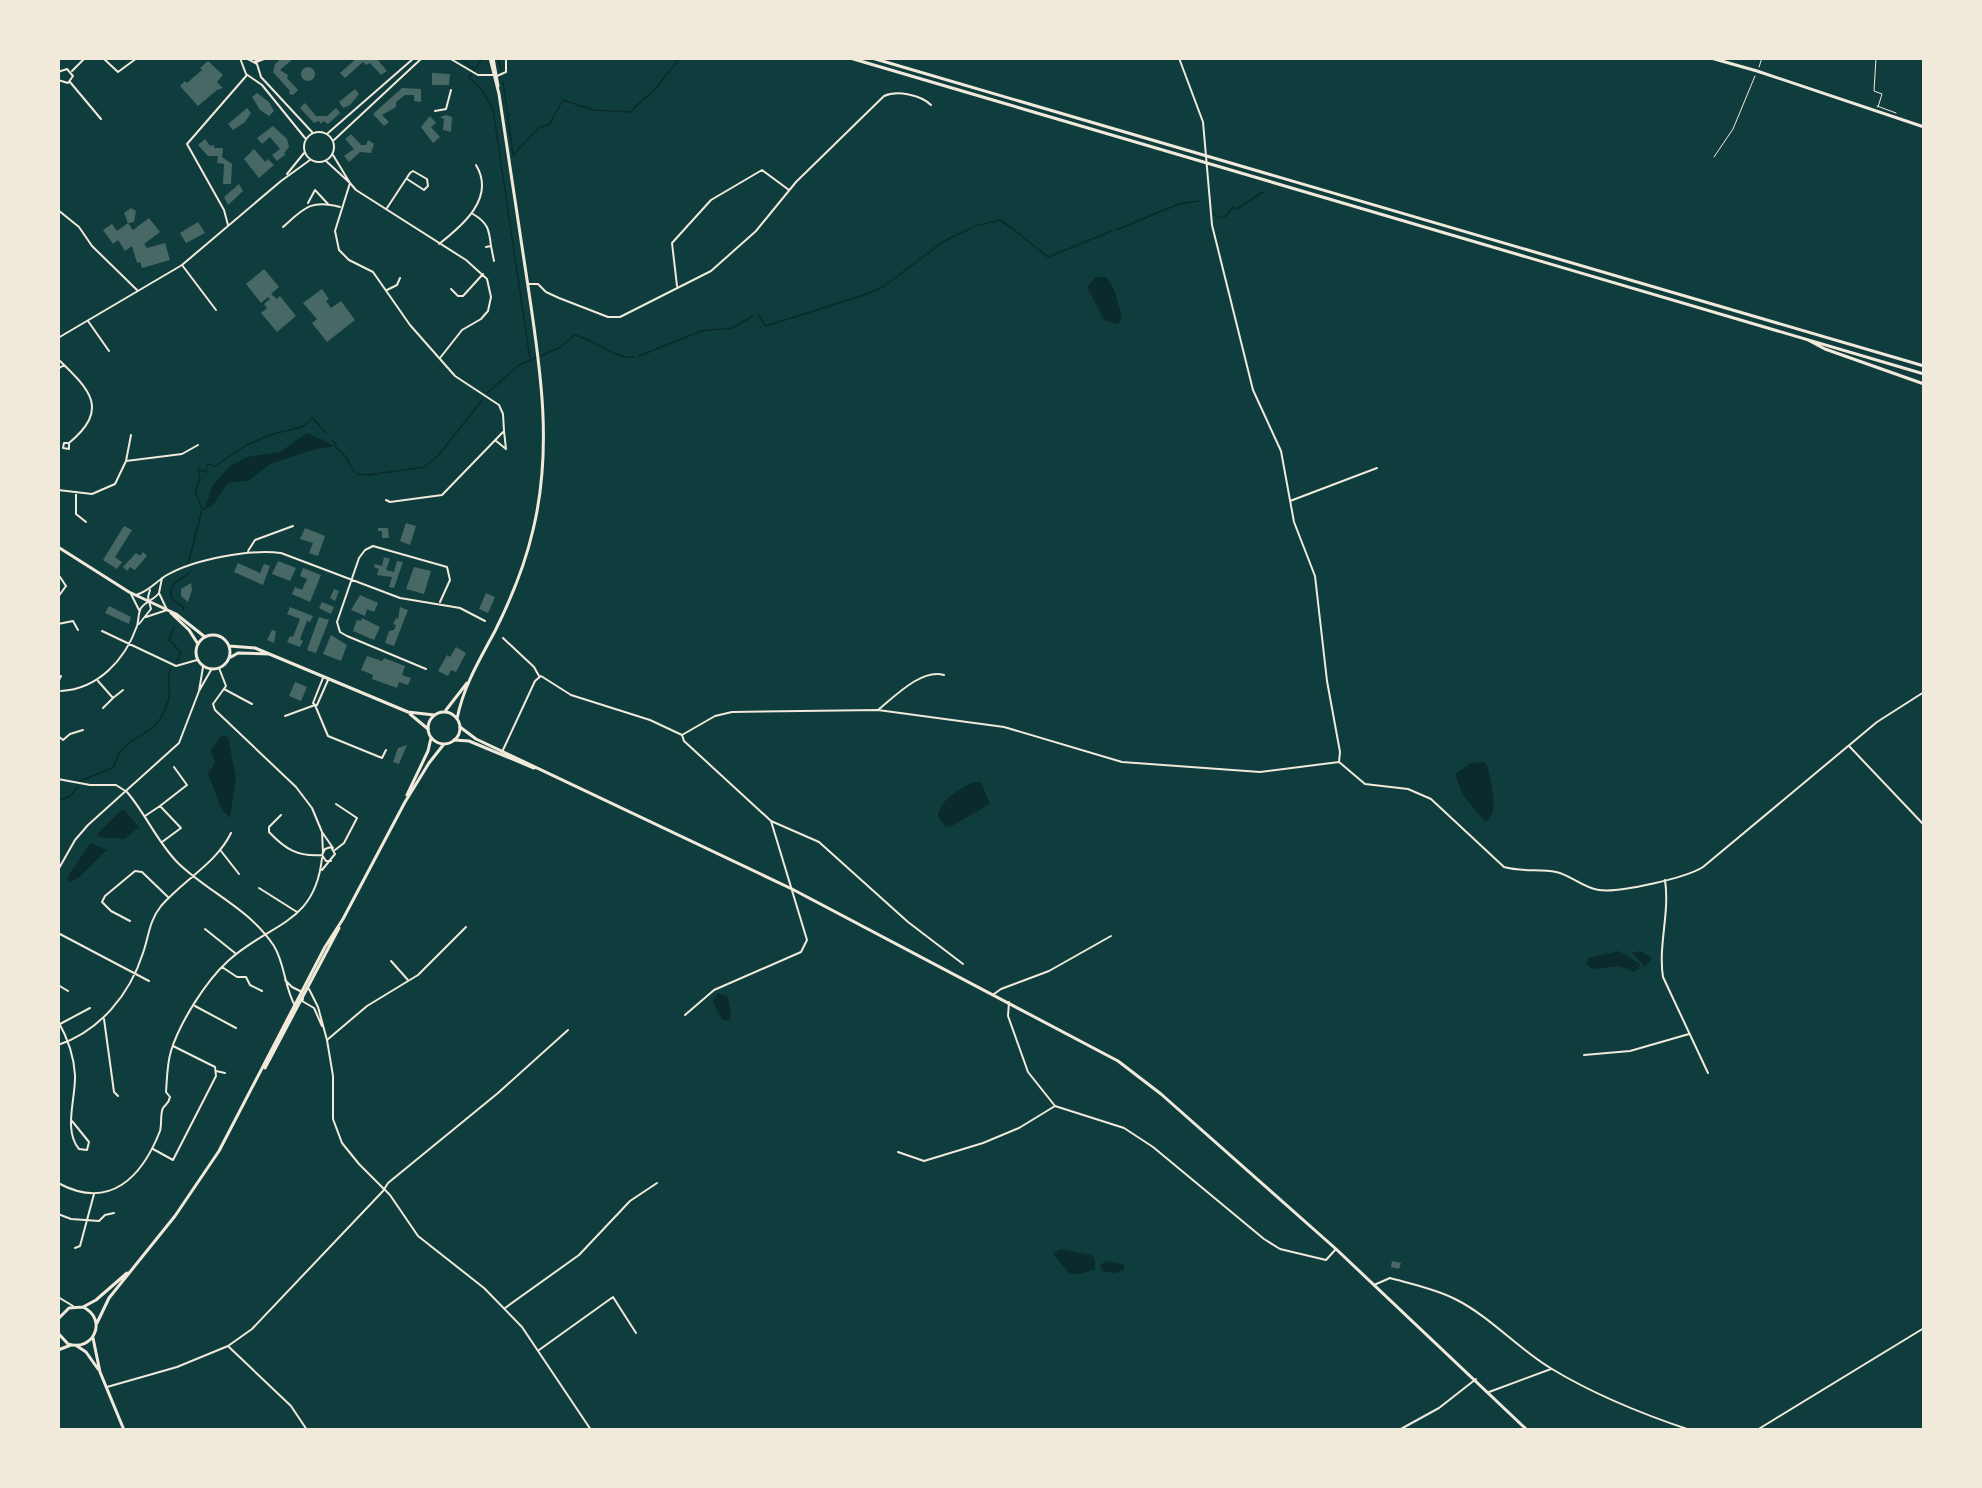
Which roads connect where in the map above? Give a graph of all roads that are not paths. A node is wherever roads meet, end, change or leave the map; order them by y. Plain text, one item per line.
1 (86, 58) edge
2 (103, 58) edge
3 (137, 58) edge
4 (240, 58) edge
5 (246, 58) edge
6 (265, 58) edge
7 (414, 58) edge
8 (449, 58) edge
9 (492, 58) edge
10 (506, 58) edge
11 (850, 58) edge
12 (872, 58) edge
13 (1179, 58) edge
14 (1711, 58) edge
15 (422, 60) edge
16 (253, 61) junction
17 (244, 66) junction
18 (59, 70) edge
19 (71, 71) junction
20 (258, 71) junction
21 (247, 75) junction
22 (252, 76) junction
23 (496, 76) junction
24 (59, 81) edge
25 (70, 82) junction
26 (450, 90) dead end
27 (931, 105) dead end
28 (435, 111) dead end
29 (101, 119) dead end
30 (1923, 127) edge
31 (312, 132) junction
32 (328, 134) junction
33 (305, 138) junction
34 (334, 140) junction
35 (304, 153) junction
36 (333, 155) junction
37 (310, 160) junction
38 (326, 161) junction
39 (476, 165) dead end
40 (407, 179) junction
41 (281, 181) junction
42 (350, 183) junction
43 (789, 190) junction
44 (328, 204) junction
45 (307, 205) junction
46 (340, 207) junction
47 (387, 208) junction
48 (58, 210) edge
49 (473, 214) junction
50 (283, 226) dead end
51 (228, 227) junction
52 (439, 244) junction
53 (492, 246) junction
54 (486, 247) dead end
55 (494, 261) dead end
56 (182, 265) junction
57 (483, 274) junction
58 (400, 278) dead end
59 (528, 284) junction
60 (677, 287) junction
61 (451, 289) dead end
62 (138, 291) junction
63 (387, 291) junction
64 (216, 310) dead end
65 (88, 321) junction
66 (58, 338) edge
67 (1807, 339) junction
68 (108, 351) dead end
69 (440, 358) junction
70 (58, 359) edge
71 (64, 365) junction
72 (1923, 366) edge
73 (58, 369) edge
74 (1923, 374) edge
75 (1923, 384) edge
76 (504, 431) junction
77 (131, 435) dead end
78 (495, 440) junction
79 (69, 443) dead end
80 (198, 445) dead end
81 (126, 461) junction
82 (1377, 468) dead end
83 (58, 490) edge
84 (76, 492) junction
85 (386, 500) dead end
86 (1290, 502) junction
87 (86, 522) dead end
88 (293, 526) dead end
89 (58, 547) edge
90 (248, 551) junction
91 (58, 574) edge
92 (162, 578) junction
93 (351, 579) junction
94 (150, 590) junction
95 (129, 591) junction
96 (159, 593) junction
97 (136, 595) junction
98 (58, 597) edge
99 (149, 602) junction
100 (440, 603) junction
101 (167, 610) junction
102 (140, 611) junction
103 (146, 617) junction
104 (485, 621) dead end
105 (58, 624) edge
106 (137, 625) junction
107 (78, 630) dead end
108 (102, 631) dead end
109 (205, 637) junction
110 (503, 638) dead end
111 (128, 644) junction
112 (198, 644) junction
113 (229, 646) junction
114 (270, 654) junction
115 (229, 658) junction
116 (197, 660) junction
117 (203, 667) junction
118 (219, 668) junction
119 (426, 669) dead end
120 (211, 670) junction
121 (944, 675) dead end
122 (61, 676) dead end
123 (538, 676) junction
124 (323, 678) junction
125 (470, 678) junction
126 (328, 680) junction
127 (98, 681) junction
128 (58, 682) edge
129 (224, 689) junction
130 (123, 690) dead end
131 (59, 691) edge
132 (199, 691) junction
133 (1923, 692) edge
134 (113, 698) junction
135 (252, 704) dead end
136 (315, 705) junction
137 (103, 708) dead end
138 (878, 710) junction
139 (444, 711) junction
140 (408, 712) junction
141 (434, 715) junction
142 (285, 716) dead end
143 (457, 718) junction
144 (460, 727) junction
145 (83, 729) dead end
146 (428, 729) junction
147 (681, 735) junction
148 (58, 736) edge
149 (431, 738) junction
150 (454, 740) junction
151 (444, 744) junction
152 (1848, 745) junction
153 (386, 750) dead end
154 (502, 753) junction
155 (1339, 762) junction
156 (174, 767) dead end
157 (58, 779) edge
158 (124, 790) junction
159 (405, 802) junction
160 (336, 804) dead end
161 (160, 806) junction
162 (281, 815) dead end
163 (146, 816) junction
164 (771, 821) junction
165 (1923, 825) edge
166 (322, 832) junction
167 (231, 833) dead end
168 (162, 842) junction
169 (334, 849) junction
170 (221, 851) junction
171 (323, 855) junction
172 (331, 861) junction
173 (58, 870) edge
174 (322, 870) junction
175 (193, 874) junction
176 (239, 874) dead end
177 (1665, 880) junction
178 (259, 888) dead end
179 (792, 889) junction
180 (169, 898) junction
181 (298, 913) junction
182 (343, 919) junction
183 (130, 921) dead end
184 (466, 927) dead end
185 (205, 929) dead end
186 (58, 933) edge
187 (265, 935) junction
188 (1111, 936) dead end
189 (236, 954) junction
190 (322, 954) junction
191 (391, 962) dead end
192 (963, 964) dead end
193 (222, 967) junction
194 (133, 973) junction
195 (284, 977) junction
196 (408, 980) junction
197 (149, 981) dead end
198 (58, 985) edge
199 (309, 989) junction
200 (68, 991) dead end
201 (262, 991) dead end
202 (302, 992) junction
203 (994, 994) junction
204 (302, 1002) junction
205 (1009, 1002) junction
206 (195, 1006) junction
207 (295, 1006) junction
208 (90, 1008) dead end
209 (685, 1015) dead end
210 (104, 1018) junction
211 (59, 1022) edge
212 (236, 1028) dead end
213 (568, 1030) dead end
214 (286, 1032) junction
215 (325, 1034) junction
216 (1689, 1034) junction
217 (327, 1040) junction
218 (67, 1042) junction
219 (58, 1045) edge
220 (173, 1046) junction
221 (1584, 1054) dead end
222 (216, 1071) junction
223 (225, 1073) dead end
224 (1708, 1073) dead end
225 (260, 1077) junction
226 (118, 1096) dead end
227 (1055, 1106) junction
228 (72, 1121) junction
229 (153, 1149) junction
230 (898, 1152) dead end
231 (58, 1183) edge
232 (657, 1183) dead end
233 (384, 1188) junction
234 (94, 1194) junction
235 (114, 1213) dead end
236 (58, 1214) edge
237 (88, 1221) junction
238 (75, 1248) dead end
239 (1336, 1249) junction
240 (133, 1268) junction
241 (1373, 1286) junction
242 (58, 1297) edge
243 (73, 1306) junction
244 (83, 1307) junction
245 (505, 1308) junction
246 (59, 1317) edge
247 (97, 1323) junction
248 (1923, 1328) edge
249 (58, 1333) edge
250 (636, 1333) dead end
251 (93, 1338) junction
252 (71, 1345) junction
253 (77, 1346) junction
254 (228, 1346) junction
255 (58, 1350) edge
256 (539, 1350) junction
257 (1551, 1369) junction
258 (100, 1372) junction
259 (1476, 1379) junction
260 (106, 1387) junction
261 (1489, 1392) junction
262 (124, 1430) edge
263 (307, 1430) edge
264 (591, 1430) edge
265 (1399, 1430) edge
266 (1527, 1430) edge
267 (1690, 1430) edge
268 (1757, 1430) edge

1 - 19 street
2 - 3 street
4 - 17 street
5 - 16 street
6 - 16 main road
7 - 32 street
8 - 23 street
9 - 23 main road
10 - 23 street
11 - 67 main road
12 - 72 main road
13 - 86 street
14 - 30 main road
15 - 34 street
16 - 17 street
16 - 20 street
17 - 21 street
18 - 19 street
19 - 25 street
20 - 22 street
20 - 31 street
21 - 22 street
21 - 51 street
22 - 33 street
23 - 59 main road
24 - 25 street
25 - 29 street
26 - 28 street
27 - 43 street
31 - 32 street
31 - 33 street
32 - 34 street
33 - 35 street
34 - 36 street
35 - 37 street
35 - 41 street
36 - 38 street
36 - 42 street
37 - 38 street
37 - 41 street
38 - 42 street
39 - 49 street
40 - 40 street
40 - 47 street
41 - 51 street
42 - 46 street
42 - 47 street
43 - 60 street
43 - 60 street
44 - 45 street
44 - 45 street
44 - 46 street
45 - 50 street
46 - 63 street
47 - 52 street
48 - 62 street
49 - 52 street
49 - 53 street
51 - 56 street
52 - 57 street
53 - 54 street
53 - 55 street
56 - 62 street
56 - 64 street
57 - 61 street
57 - 69 street
58 - 63 street
59 - 60 street
59 - 125 main road
62 - 65 street
63 - 69 street
65 - 66 street
65 - 68 street
67 - 74 main road
67 - 75 main road
69 - 76 street
70 - 71 street
71 - 73 street
71 - 79 street
76 - 78 street
76 - 78 street
77 - 81 street
78 - 85 street
80 - 81 street
81 - 84 street
82 - 86 street
83 - 84 street
84 - 87 street
86 - 155 street
88 - 90 street
89 - 95 main road
90 - 92 street
90 - 93 street
91 - 98 street
92 - 94 street
92 - 96 street
93 - 100 street
93 - 100 street
93 - 119 street
94 - 97 street
94 - 99 street
95 - 97 main road
95 - 102 street
96 - 99 street
96 - 101 street
97 - 99 main road
99 - 101 main road
99 - 102 street
99 - 103 street
100 - 104 street
101 - 103 street
101 - 109 main road
101 - 112 main road
102 - 106 street
103 - 106 street
105 - 107 street
106 - 111 street
108 - 111 street
109 - 112 main road
109 - 113 main road
110 - 123 street
111 - 116 street
111 - 127 street
112 - 116 main road
113 - 114 main road
113 - 115 main road
114 - 115 main road
114 - 124 main road
115 - 118 main road
116 - 117 main road
117 - 120 main road
117 - 132 street
118 - 120 main road
118 - 129 street
120 - 132 street
121 - 138 street
122 - 128 street
123 - 147 street
123 - 154 street
124 - 126 main road
124 - 136 street
125 - 139 main road
125 - 143 main road
126 - 136 street
126 - 140 main road
127 - 131 street
127 - 134 street
129 - 135 street
129 - 166 street
130 - 134 street
132 - 158 street
133 - 152 street
134 - 137 street
136 - 142 street
136 - 153 street
138 - 147 street
138 - 155 street
139 - 141 main road
139 - 143 main road
140 - 141 main road
140 - 146 main road
141 - 146 main road
143 - 144 main road
144 - 150 main road
144 - 154 main road
145 - 148 street
146 - 149 main road
147 - 164 street
149 - 151 main road
149 - 159 main road
150 - 151 main road
150 - 154 main road
151 - 159 main road
152 - 165 street
152 - 177 street
154 - 179 main road
155 - 177 street
156 - 161 street
157 - 158 street
158 - 163 street
158 - 173 street
159 - 182 main road
160 - 169 street
161 - 163 street
161 - 168 street
162 - 171 street
163 - 168 street
164 - 179 street
164 - 192 street
166 - 169 street
166 - 171 street
167 - 170 street
168 - 175 street
169 - 171 street
169 - 172 street
170 - 175 street
170 - 176 street
171 - 172 street
171 - 174 street
172 - 174 street
174 - 181 street
175 - 180 street
175 - 187 street
177 - 216 street
178 - 181 street
179 - 203 main road
179 - 209 street
180 - 183 street
180 - 194 street
181 - 187 street
182 - 190 main road
182 - 199 main road
184 - 196 street
185 - 189 street
186 - 194 street
187 - 189 street
187 - 195 street
188 - 203 street
189 - 193 street
190 - 202 main road
190 - 204 street
191 - 196 street
193 - 201 street
193 - 206 street
194 - 197 street
194 - 210 street
195 - 202 street
195 - 207 street
196 - 217 street
198 - 200 street
199 - 204 main road
199 - 215 street
202 - 207 main road
202 - 214 street
203 - 205 main road
204 - 214 main road
204 - 215 street
205 - 227 street
205 - 239 main road
206 - 212 street
206 - 220 street
207 - 225 main road
208 - 211 street
210 - 218 street
210 - 226 street
211 - 218 street
213 - 233 street
214 - 225 main road
215 - 217 street
216 - 221 street
216 - 224 street
217 - 233 street
218 - 219 street
218 - 228 street
220 - 222 street
220 - 229 street
222 - 223 street
222 - 229 street
225 - 240 main road
227 - 230 street
227 - 239 street
228 - 228 street
229 - 234 street
231 - 234 street
232 - 245 street
233 - 245 street
233 - 254 street
234 - 237 street
235 - 237 street
236 - 237 street
237 - 238 street
239 - 241 main road
240 - 244 main road
240 - 247 main road
241 - 257 street
241 - 259 main road
242 - 243 street
243 - 244 main road
243 - 246 main road
244 - 247 main road
245 - 256 street
247 - 251 main road
248 - 268 street
249 - 252 main road
250 - 256 street
251 - 253 main road
251 - 258 main road
252 - 253 main road
252 - 255 main road
253 - 258 main road
254 - 260 street
254 - 263 street
256 - 264 street
257 - 261 street
257 - 267 street
258 - 260 main road
259 - 261 main road
259 - 265 street
260 - 262 main road
261 - 266 main road

